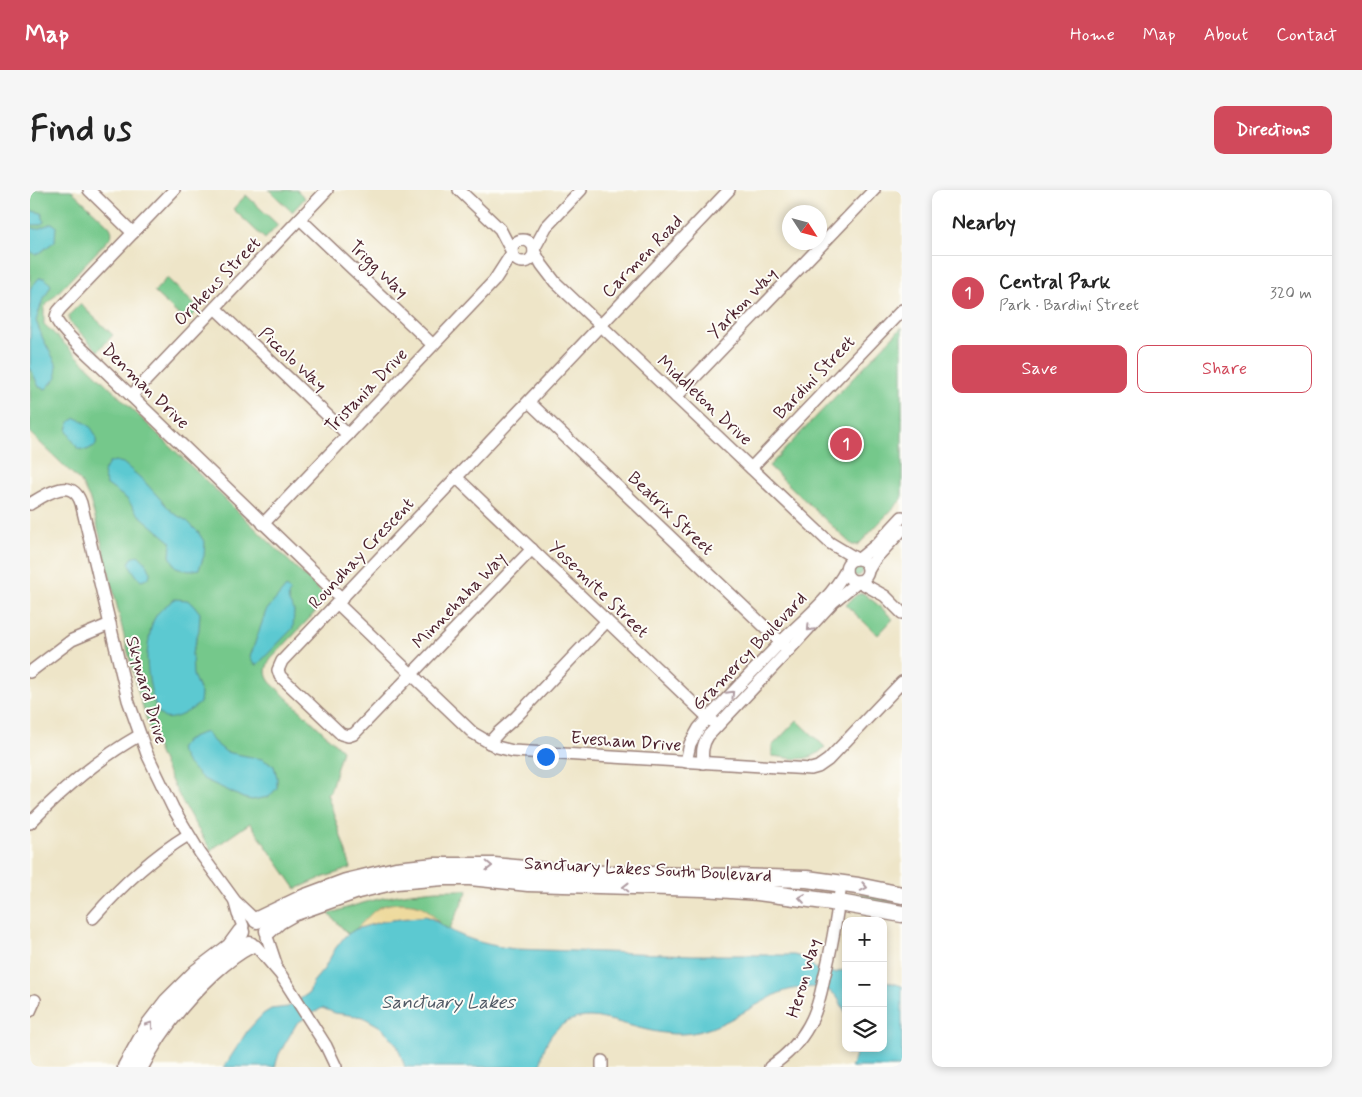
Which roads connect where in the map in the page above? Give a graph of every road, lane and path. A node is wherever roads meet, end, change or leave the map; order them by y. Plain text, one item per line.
1 (90, 190) edge
2 (174, 190) edge
3 (327, 190) edge
4 (459, 190) edge
5 (581, 190) edge
6 (729, 190) edge
7 (874, 190) edge
8 (300, 219) junction
9 (546, 227) junction
10 (500, 229) junction
11 (133, 233) junction
12 (522, 240) junction
13 (534, 250) junction
14 (512, 253) junction
15 (524, 262) junction
16 (494, 281) junction
17 (555, 282) junction
18 (215, 308) junction
19 (902, 310) edge
20 (600, 325) junction
21 (433, 345) junction
22 (131, 396) junction
23 (676, 397) junction
24 (529, 402) junction
25 (348, 435) junction
26 (751, 468) junction
27 (456, 477) junction
28 (30, 504) edge
29 (902, 517) edge
30 (263, 524) junction
31 (902, 530) edge
32 (830, 543) junction
33 (532, 549) junction
34 (857, 558) junction
35 (846, 569) junction
36 (868, 570) junction
37 (857, 582) junction
38 (884, 596) junction
39 (340, 601) junction
40 (902, 613) edge
41 (607, 621) junction
42 (110, 624) junction
43 (785, 646) junction
44 (30, 672) edge
45 (412, 674) junction
46 (902, 682) edge
47 (709, 717) junction
48 (718, 726) junction
49 (140, 735) junction
50 (493, 745) junction
51 (686, 762) junction
52 (703, 763) junction
53 (30, 823) edge
54 (188, 835) junction
55 (512, 875) junction
56 (840, 884) junction
57 (902, 895) edge
58 (839, 903) junction
59 (902, 914) edge
60 (92, 919) dead end
61 (254, 932) junction
62 (35, 1000) dead end
63 (30, 1011) edge
64 (126, 1067) edge
65 (140, 1067) edge
66 (336, 1067) edge
67 (770, 1067) edge

1 - 11 street
2 - 11 street, Denman Drive
3 - 8 street, Orpheus Street
4 - 10 street
5 - 9 street
6 - 20 street, Carmen Road
7 - 23 street, Yarkon Way
8 - 18 street, Orpheus Street
8 - 21 street, Trigg Way
9 - 12 street
9 - 13 street
10 - 12 street
10 - 14 street
11 - 22 street, Denman Drive
12 - 13 street
12 - 14 street
13 - 15 street
13 - 17 street, Middleton Drive
14 - 15 street
14 - 16 street, Tristania Drive
15 - 16 street, Tristania Drive
15 - 17 street, Middleton Drive
16 - 21 street, Tristania Drive
17 - 20 street, Middleton Drive
18 - 22 street, Orpheus Street
18 - 25 street, Piccolo Way
19 - 26 street, Bardini Street
20 - 23 street, Middleton Drive
20 - 24 street, Roundhay Crescent
21 - 25 street, Tristania Drive
22 - 30 street, Denman Drive
23 - 26 street, Middleton Drive
24 - 27 street, Roundhay Crescent
24 - 43 street, Beatrix Street
25 - 30 street, Tristania Drive
26 - 32 street, Middleton Drive
27 - 33 street, Yosemite Street
27 - 39 street, Roundhay Crescent
28 - 42 street, Skyward Drive
29 - 34 street
30 - 39 street, Denman Drive
31 - 36 street
32 - 34 street, Middleton Drive
32 - 35 street, Middleton Drive
33 - 41 street, Yosemite Street
33 - 45 street, Minnehaha Way
34 - 35 street
34 - 36 street
35 - 37 street
35 - 43 street, Gramercy Boulevard
36 - 37 street
36 - 38 street
37 - 38 street
37 -> 43 street, Gramercy Boulevard
38 - 40 street
39 - 45 street, Evesham Drive
39 - 45 street, Roundhay Crescent
41 - 47 street, Yosemite Street
41 - 50 street
42 - 44 street
42 - 49 street, Skyward Drive
47 -> 43 street, Gramercy Boulevard
43 - 48 street, Gramercy Boulevard
45 - 50 street, Evesham Drive
46 - 52 street, Evesham Drive
47 - 48 street, Yosemite Street
47 - 51 street, Gramercy Boulevard
48 - 52 street, Gramercy Boulevard
49 - 53 street
49 - 54 street, Skyward Drive
50 - 51 street, Evesham Drive
51 - 52 street, Evesham Drive
54 - 60 street
54 - 61 street, Skyward Drive
55 - 56 street, Sanctuary Lakes South Boulevard
58 -> 55 street, Sanctuary Lakes South Boulevard
55 - 61 street, Sanctuary Lakes South Boulevard
56 -> 57 street, Sanctuary Lakes South Boulevard
56 - 58 street, Heron Way
58 - 59 street, Sanctuary Lakes South Boulevard
58 - 67 street, Heron Way
64 -> 61 street, Sanctuary Lakes South Boulevard
61 - 65 street, Sanctuary Lakes South Boulevard
61 - 66 street
62 - 63 street

